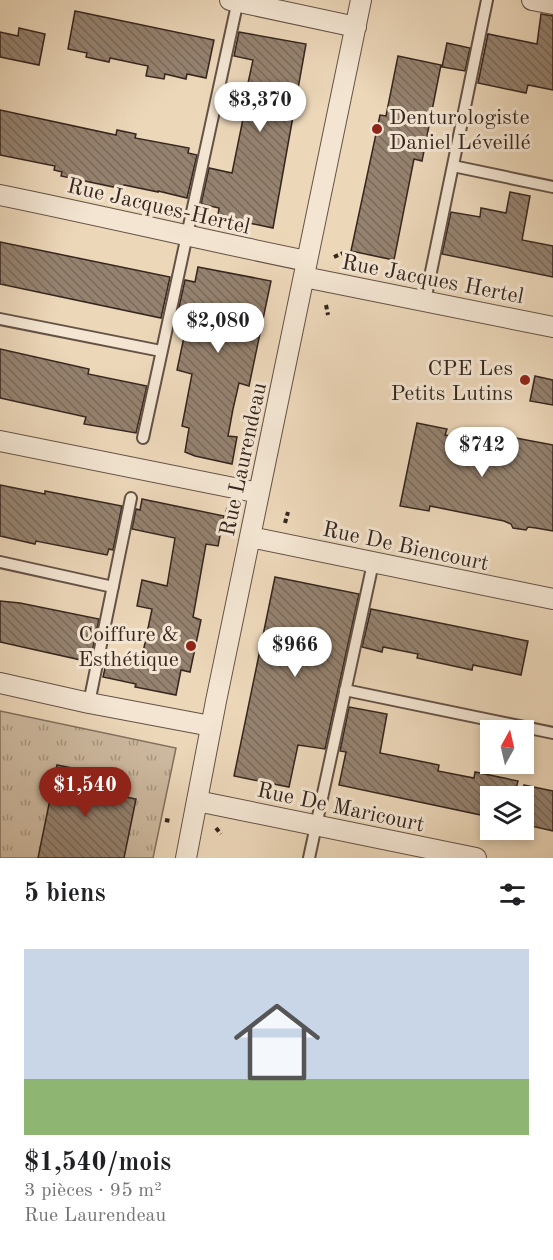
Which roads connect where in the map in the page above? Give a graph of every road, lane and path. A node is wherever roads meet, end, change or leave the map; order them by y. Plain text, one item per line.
1 (235, 0) edge
2 (361, 0) edge
3 (487, 0) edge
4 (532, 0) edge
5 (553, 4) edge
6 (356, 27) junction
7 (453, 166) junction
8 (553, 187) edge
9 (0, 195) edge
10 (186, 237) junction
11 (343, 253) dead end
12 (334, 257) dead end
13 (305, 269) junction
14 (425, 301) junction
15 (326, 305) dead end
16 (328, 315) dead end
17 (0, 319) edge
18 (553, 327) edge
19 (161, 351) junction
20 (143, 438) dead end
21 (0, 441) edge
22 (259, 493) junction
23 (131, 498) dead end
24 (228, 508) dead end
25 (288, 512) dead end
26 (232, 515) dead end
27 (284, 524) dead end
28 (250, 537) junction
29 (0, 562) edge
30 (372, 563) junction
31 (113, 587) junction
32 (553, 599) edge
33 (0, 683) edge
34 (345, 690) junction
35 (89, 703) junction
36 (211, 726) junction
37 (553, 733) edge
38 (197, 801) junction
39 (165, 820) dead end
40 (171, 821) dead end
41 (316, 825) junction
42 (216, 828) dead end
43 (221, 834) dead end
44 (186, 858) edge
45 (309, 858) edge
46 (476, 858) edge

1 - 6 street
1 - 10 lane
2 - 6 street, Rue Laurendeau
3 - 7 lane
4 - 5 street
6 - 13 street, Rue Laurendeau
7 - 8 lane
7 - 14 lane
9 - 10 street, Rue Jacques-Hertel
10 - 13 street, Rue Jacques-Hertel
10 - 19 lane
11 - 12 path
13 - 14 street, Rue Jacques Hertel
13 - 22 street, Rue Laurendeau
14 - 18 street, Rue Jacques Hertel
15 - 16 path
17 - 19 lane
19 - 20 lane
21 - 22 street
22 - 28 street, Rue Laurendeau
23 - 31 lane
24 - 26 path
25 - 27 path
28 - 30 street, Rue De Biencourt
28 - 36 street, Rue Laurendeau
29 - 31 lane
30 - 32 street, Rue De Biencourt
30 - 34 lane
31 - 35 lane
33 - 35 street
34 - 37 lane
34 - 41 lane
35 - 36 street
36 - 38 street, Rue Laurendeau
38 - 41 street, Rue De Maricourt
38 - 44 street, Rue Laurendeau
39 - 40 path
41 - 45 lane
41 - 46 street, Rue De Maricourt
42 - 43 path

